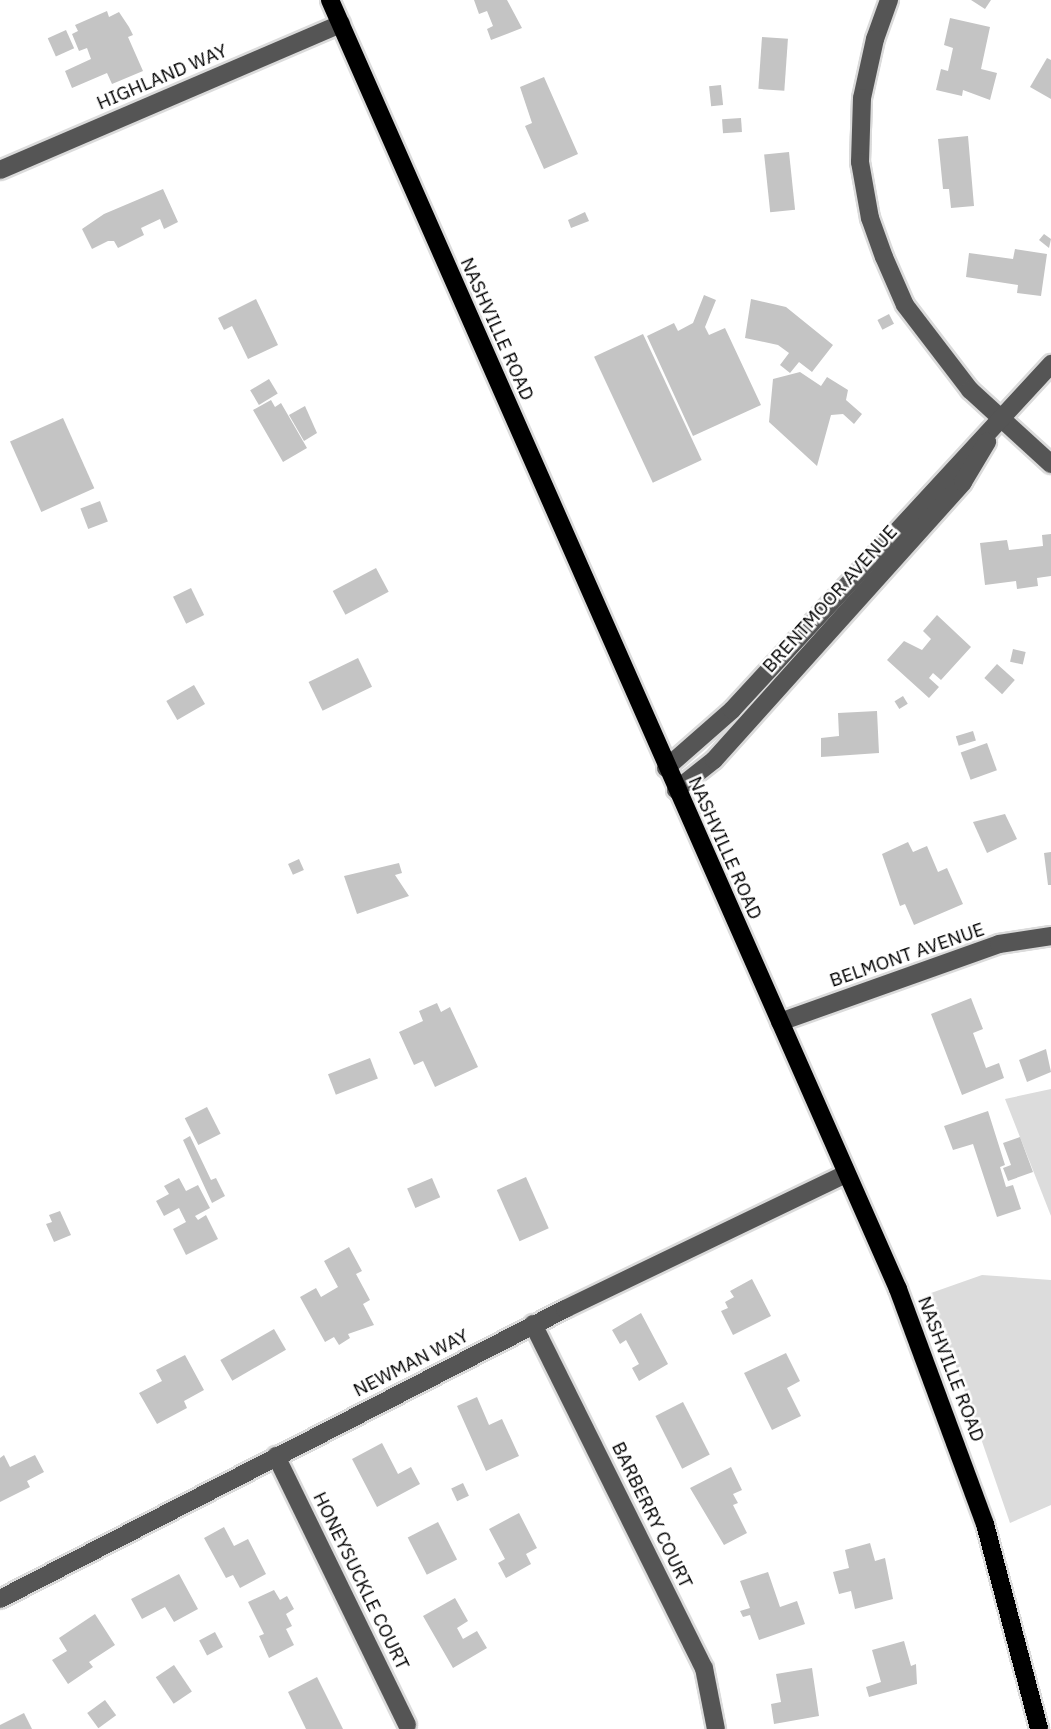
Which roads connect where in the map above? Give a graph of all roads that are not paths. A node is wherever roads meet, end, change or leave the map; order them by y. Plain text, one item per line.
1 (330, 0) edge
2 (889, 0) edge
3 (341, 24) junction
4 (0, 170) edge
5 (1051, 364) edge
6 (998, 420) junction
7 (1051, 464) edge
8 (666, 768) junction
9 (676, 790) junction
10 (1051, 936) edge
11 (780, 1022) junction
12 (845, 1174) junction
13 (533, 1324) junction
14 (276, 1455) junction
15 (0, 1599) edge
16 (407, 1725) dead end
17 (716, 1729) edge
18 (1039, 1729) edge

1 - 3 main road, NASHVILLE ROAD
2 - 6 street
3 - 4 street, HIGHLAND WAY
3 - 8 main road, NASHVILLE ROAD
5 - 6 street, BRENTMOOR AVENUE
6 - 7 street
6 - 8 street, BRENTMOOR AVENUE
6 - 9 street, BRENTMOOR AVENUE
8 - 9 main road, NASHVILLE ROAD
9 - 11 main road, NASHVILLE ROAD
10 - 11 street, BELMONT AVENUE
11 - 12 main road, NASHVILLE ROAD
12 - 13 street, NEWMAN WAY
12 - 18 main road, NASHVILLE ROAD
13 - 14 street, NEWMAN WAY
13 - 17 street, BARBERRY COURT
14 - 15 street, NEWMAN WAY
14 - 16 street, HONEYSUCKLE COURT

